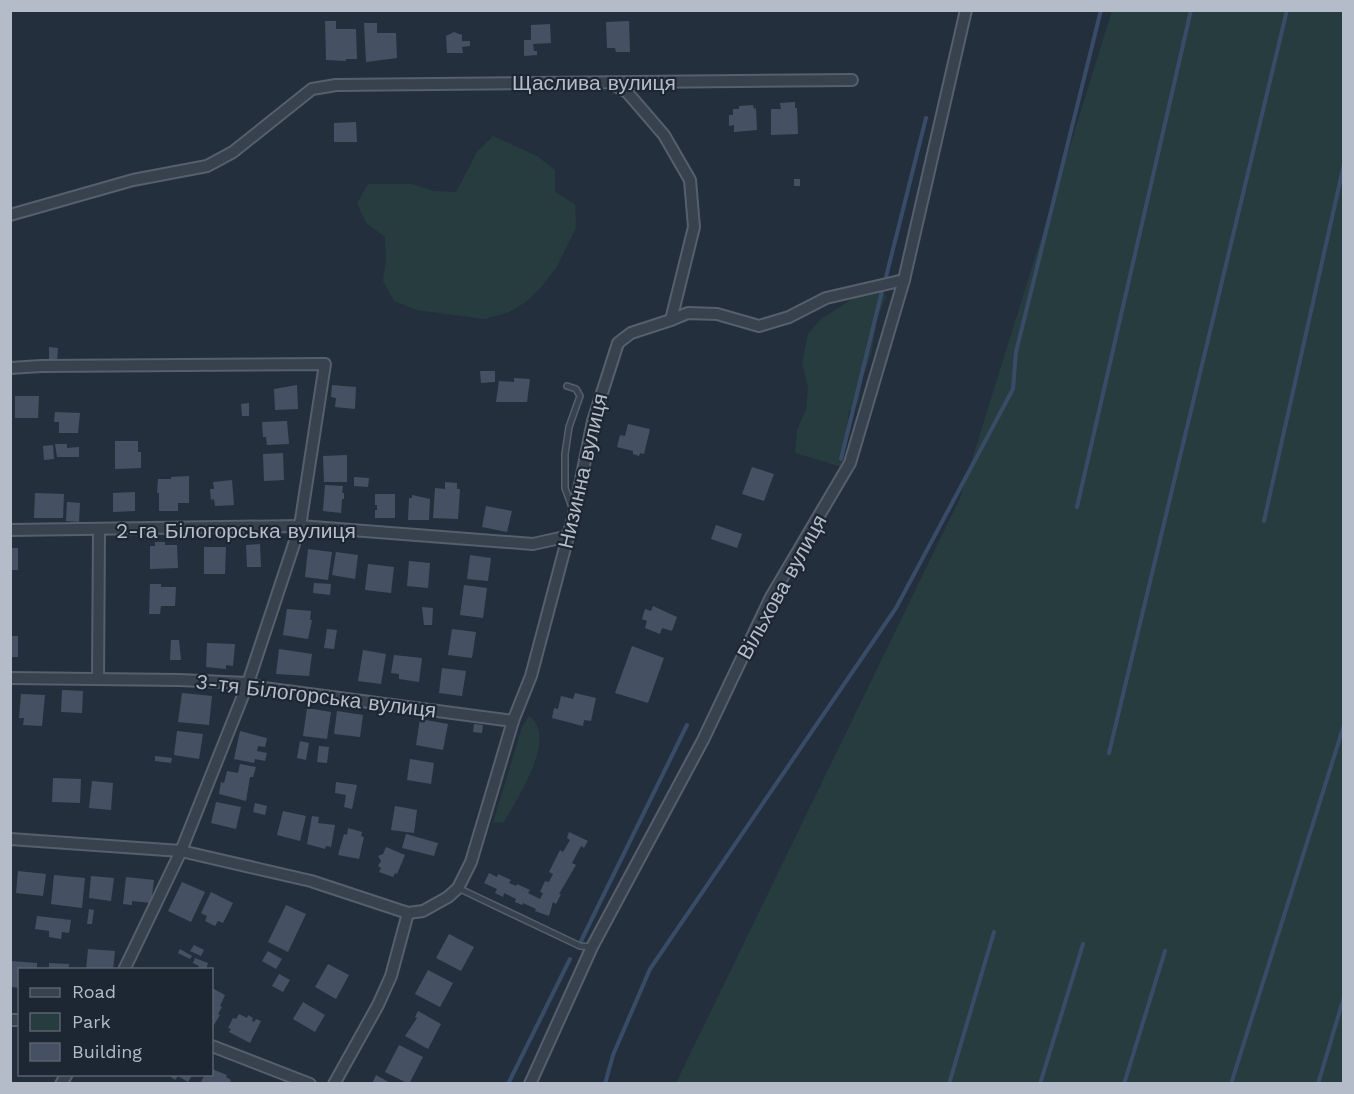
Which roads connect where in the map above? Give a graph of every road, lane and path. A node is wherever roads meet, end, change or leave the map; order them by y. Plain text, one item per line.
1 (966, 10) edge
2 (852, 80) dead end
3 (610, 83) junction
4 (10, 215) edge
5 (904, 280) junction
6 (671, 320) junction
7 (10, 368) edge
8 (567, 386) dead end
9 (574, 514) junction
10 (300, 526) junction
11 (10, 530) edge
12 (99, 530) junction
13 (569, 536) junction
14 (10, 678) edge
15 (98, 680) junction
16 (248, 683) junction
17 (513, 721) junction
18 (10, 839) edge
19 (181, 851) junction
20 (458, 888) junction
21 (408, 913) junction
22 (592, 947) junction
23 (124, 968) edge
24 (213, 1046) edge
25 (310, 1083) edge
26 (334, 1083) edge
27 (530, 1083) edge

1 - 5 street, Вільхова вулиця
2 - 3 street, Щаслива вулиця
3 - 4 street, Щаслива вулиця
3 - 6 street
5 - 6 street, Низинна вулиця
5 - 22 street, Вільхова вулиця
6 - 9 street, Низинна вулиця
7 - 10 street
8 - 9 lane
9 - 13 street, Низинна вулиця
10 - 12 street, 2-га Білогорська вулиця
10 - 13 street, 2-га Білогорська вулиця
10 - 16 street
11 - 12 street, 2-га Білогорська вулиця
12 - 15 street
13 - 17 street, Низинна вулиця
14 - 15 street, 3-тя Білогорська вулиця
15 - 16 street, 3-тя Білогорська вулиця
16 - 17 street, 3-тя Білогорська вулиця
16 - 19 street
17 - 20 street, Низинна вулиця
18 - 19 street
19 - 21 street
19 - 23 street
20 - 21 street
20 - 22 lane
21 - 26 street
22 - 27 street, Вільхова вулиця
24 - 25 street

